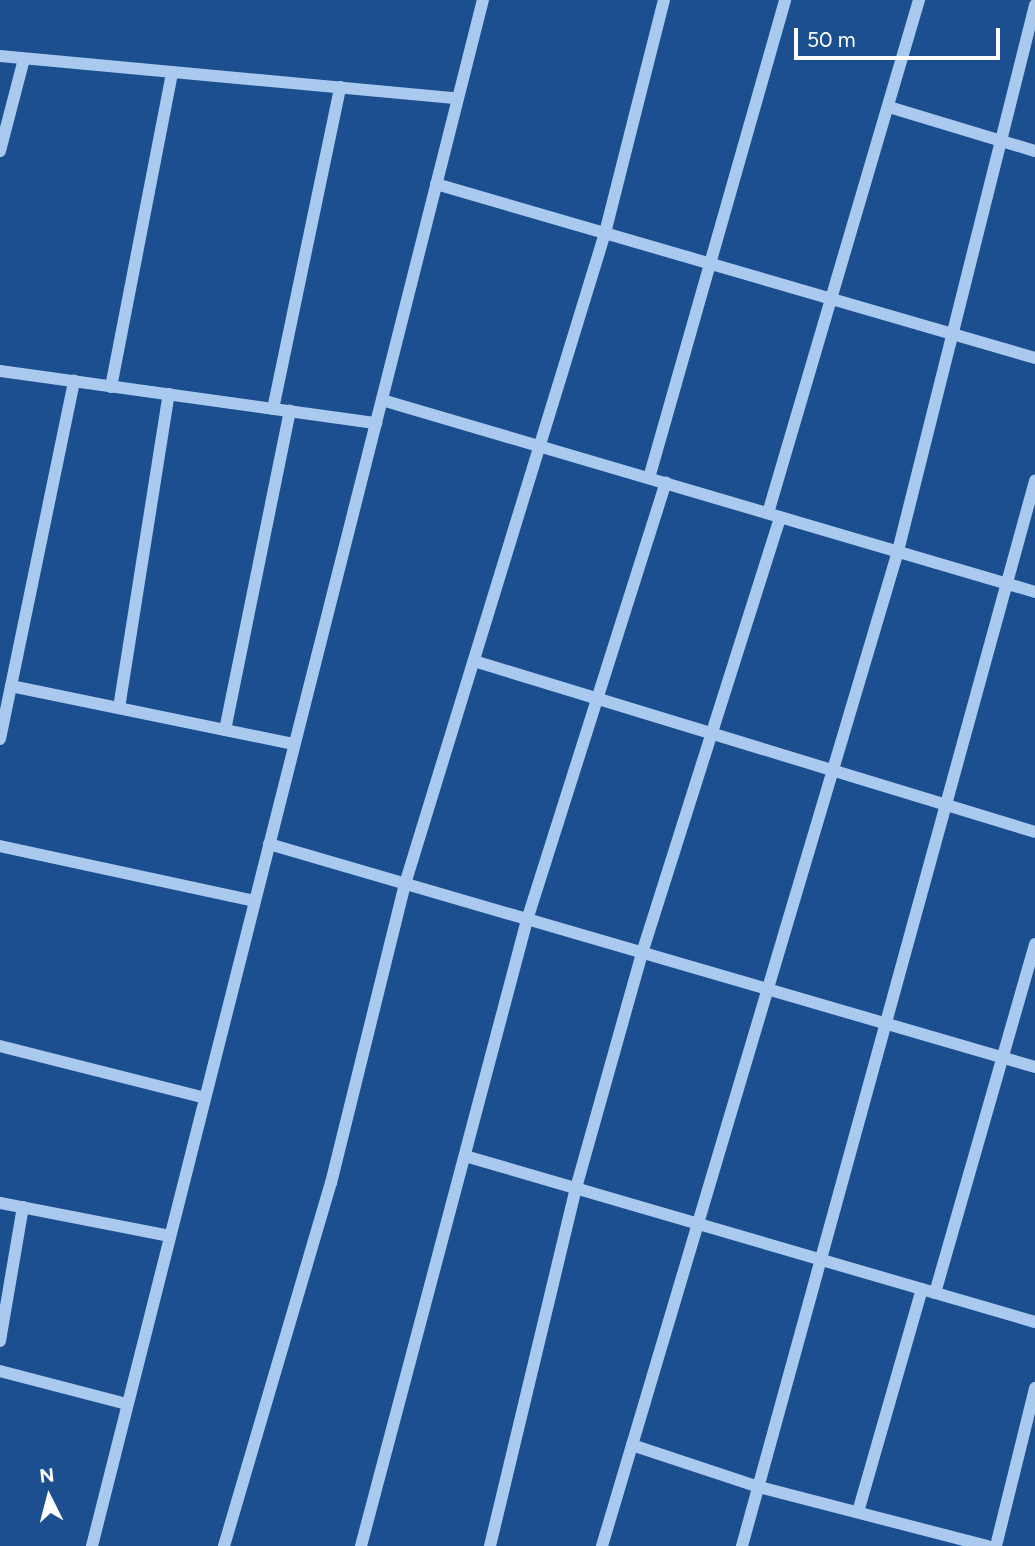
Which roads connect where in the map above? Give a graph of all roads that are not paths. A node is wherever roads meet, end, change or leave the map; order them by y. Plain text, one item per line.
1 (482, 0) edge
2 (664, 0) edge
3 (785, 0) edge
4 (919, 0) edge
5 (1035, 5) edge
6 (0, 56) edge
7 (24, 58) junction
8 (172, 72) junction
9 (340, 87) junction
10 (457, 98) junction
11 (889, 107) junction
12 (1002, 141) junction
13 (0, 150) edge
14 (1035, 151) edge
15 (436, 184) junction
16 (605, 233) junction
17 (713, 264) junction
18 (835, 300) junction
19 (954, 334) junction
20 (1035, 358) edge
21 (0, 371) edge
22 (74, 382) junction
23 (111, 387) junction
24 (169, 394) junction
25 (382, 400) junction
26 (273, 409) junction
27 (290, 411) junction
28 (376, 423) junction
29 (540, 446) junction
30 (649, 478) junction
31 (1035, 481) edge
32 (666, 483) junction
33 (774, 515) junction
34 (898, 551) junction
35 (1006, 583) junction
36 (1035, 592) edge
37 (474, 661) junction
38 (11, 686) junction
39 (597, 699) junction
40 (119, 708) junction
41 (225, 730) junction
42 (710, 733) junction
43 (0, 738) edge
44 (294, 744) junction
45 (831, 770) junction
46 (945, 805) junction
47 (1035, 832) edge
48 (269, 844) junction
49 (0, 846) edge
50 (405, 884) junction
51 (254, 901) junction
52 (527, 919) junction
53 (1035, 944) edge
54 (642, 953) junction
55 (764, 989) junction
56 (883, 1023) junction
57 (0, 1046) edge
58 (1005, 1059) junction
59 (1035, 1068) edge
60 (205, 1098) junction
61 (465, 1156) junction
62 (576, 1188) junction
63 (0, 1203) edge
64 (23, 1208) junction
65 (696, 1222) junction
66 (170, 1236) junction
67 (824, 1260) junction
68 (929, 1291) junction
69 (1035, 1322) edge
70 (0, 1341) edge
71 (0, 1371) edge
72 (1035, 1388) edge
73 (127, 1405) junction
74 (632, 1445) junction
75 (759, 1487) junction
76 (858, 1512) junction
77 (92, 1546) edge
78 (224, 1546) edge
79 (361, 1546) edge
80 (490, 1546) edge
81 (602, 1546) edge
82 (742, 1546) edge
83 (987, 1546) edge
84 (996, 1546) edge

1 - 10 street
2 - 16 street
3 - 17 street
4 - 11 street
5 - 12 street
6 - 7 street
7 - 8 street
7 - 13 street
8 - 9 street
8 - 23 street
9 - 10 street
9 - 26 street
10 - 15 street
11 - 12 street
11 - 18 street
12 - 14 street
12 - 19 street
15 - 16 street
15 - 25 street
16 - 17 street
16 - 29 street
17 - 18 street
17 - 30 street
18 - 19 street
18 - 33 street
19 - 20 street
19 - 34 street
21 - 22 street
22 - 23 street
22 - 38 street
23 - 24 street
24 - 26 street
24 - 40 street
25 - 28 street
25 - 29 street
26 - 27 street
27 - 28 street
27 - 41 street
28 - 44 street
29 - 30 street
29 - 37 street
30 - 32 street
31 - 35 street
32 - 33 street
32 - 39 street
33 - 34 street
33 - 42 street
34 - 35 street
34 - 45 street
35 - 36 street
35 - 46 street
37 - 39 street
37 - 50 street
38 - 40 street
38 - 43 street
39 - 42 street
39 - 52 street
40 - 41 street
41 - 44 street
42 - 45 street
42 - 54 street
44 - 48 street
45 - 46 street
45 - 55 street
46 - 47 street
46 - 56 street
48 - 50 street
48 - 51 street
49 - 51 street
50 - 52 street
50 - 78 street
51 - 60 street
52 - 54 street
52 - 61 street
53 - 58 street
54 - 55 street
54 - 62 street
55 - 56 street
55 - 65 street
56 - 58 street
56 - 67 street
57 - 60 street
58 - 59 street
58 - 68 street
60 - 66 street
61 - 62 street
61 - 79 street
62 - 65 street
62 - 80 street
63 - 64 street
64 - 66 street
64 - 70 street
65 - 67 street
65 - 74 street
66 - 73 street
67 - 68 street
67 - 75 street
68 - 69 street
68 - 76 street
71 - 73 street
72 - 84 street
73 - 77 street
74 - 75 street
74 - 81 street
75 - 76 street
75 - 82 street
76 - 83 street

